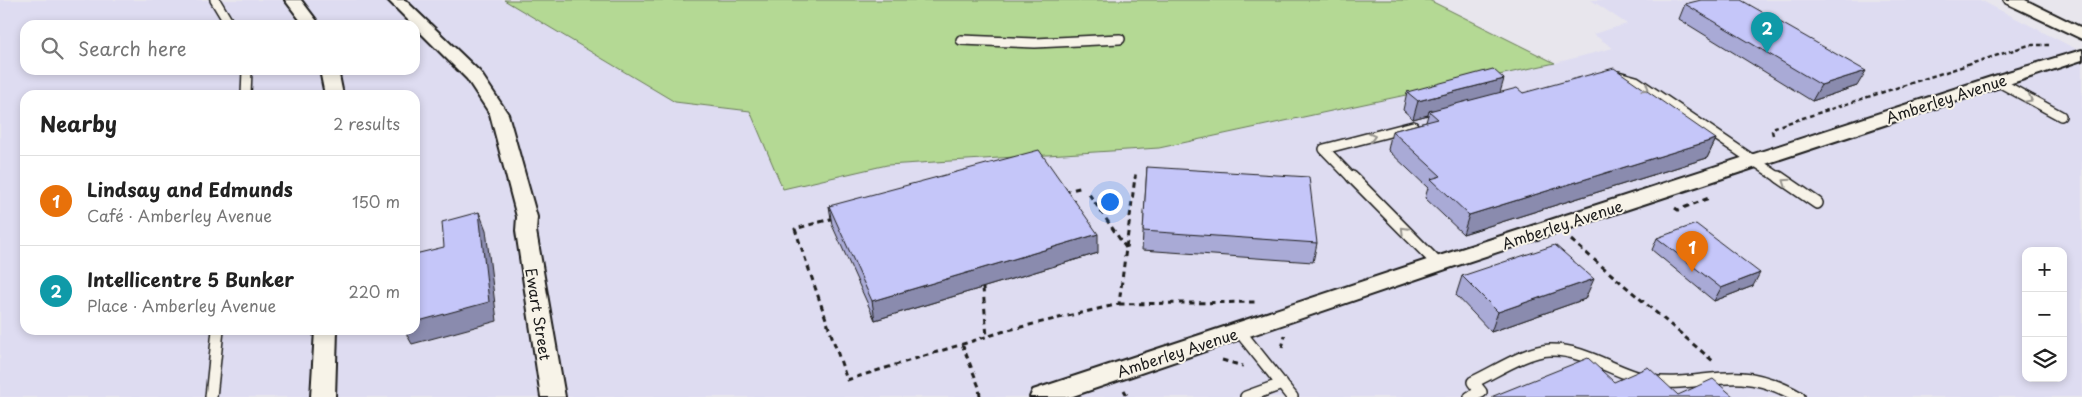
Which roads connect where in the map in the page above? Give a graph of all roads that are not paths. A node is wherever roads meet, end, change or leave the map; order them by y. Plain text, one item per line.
1 (215, 0) edge
2 (292, 0) edge
3 (396, 0) edge
4 (2012, 0) edge
5 (227, 20) edge
6 (308, 20) edge
7 (417, 20) edge
8 (420, 23) edge
9 (2082, 34) edge
10 (1120, 39) dead end
11 (961, 40) dead end
12 (2080, 56) edge
13 (247, 75) edge
14 (330, 75) edge
15 (1610, 76) edge
16 (1997, 81) junction
17 (246, 90) edge
18 (333, 90) edge
19 (2061, 116) dead end
20 (1420, 124) edge
21 (1756, 161) junction
22 (1817, 203) dead end
23 (1438, 264) junction
24 (1240, 332) junction
25 (217, 335) edge
26 (326, 335) edge
27 (1286, 393) edge
28 (211, 397) edge
29 (323, 397) edge
30 (552, 397) edge
31 (1042, 397) edge
32 (1246, 397) edge
33 (1470, 397) edge
34 (1799, 397) edge

1 - 5 lane
2 - 6 street
3 - 7 street, Ewart Street
4 - 9 street
8 - 30 street, Ewart Street
10 - 11 lane
12 - 16 street, Amberley Avenue
13 - 17 lane
14 - 18 street
15 -> 21 lane
16 -> 19 lane
16 - 21 street, Amberley Avenue
23 -> 20 lane
22 -> 21 lane
21 - 23 street, Amberley Avenue
23 - 24 street, Amberley Avenue
24 - 27 lane
24 - 31 street, Amberley Avenue
25 - 28 lane
26 - 29 street
27 - 32 lane
33 - 34 lane

